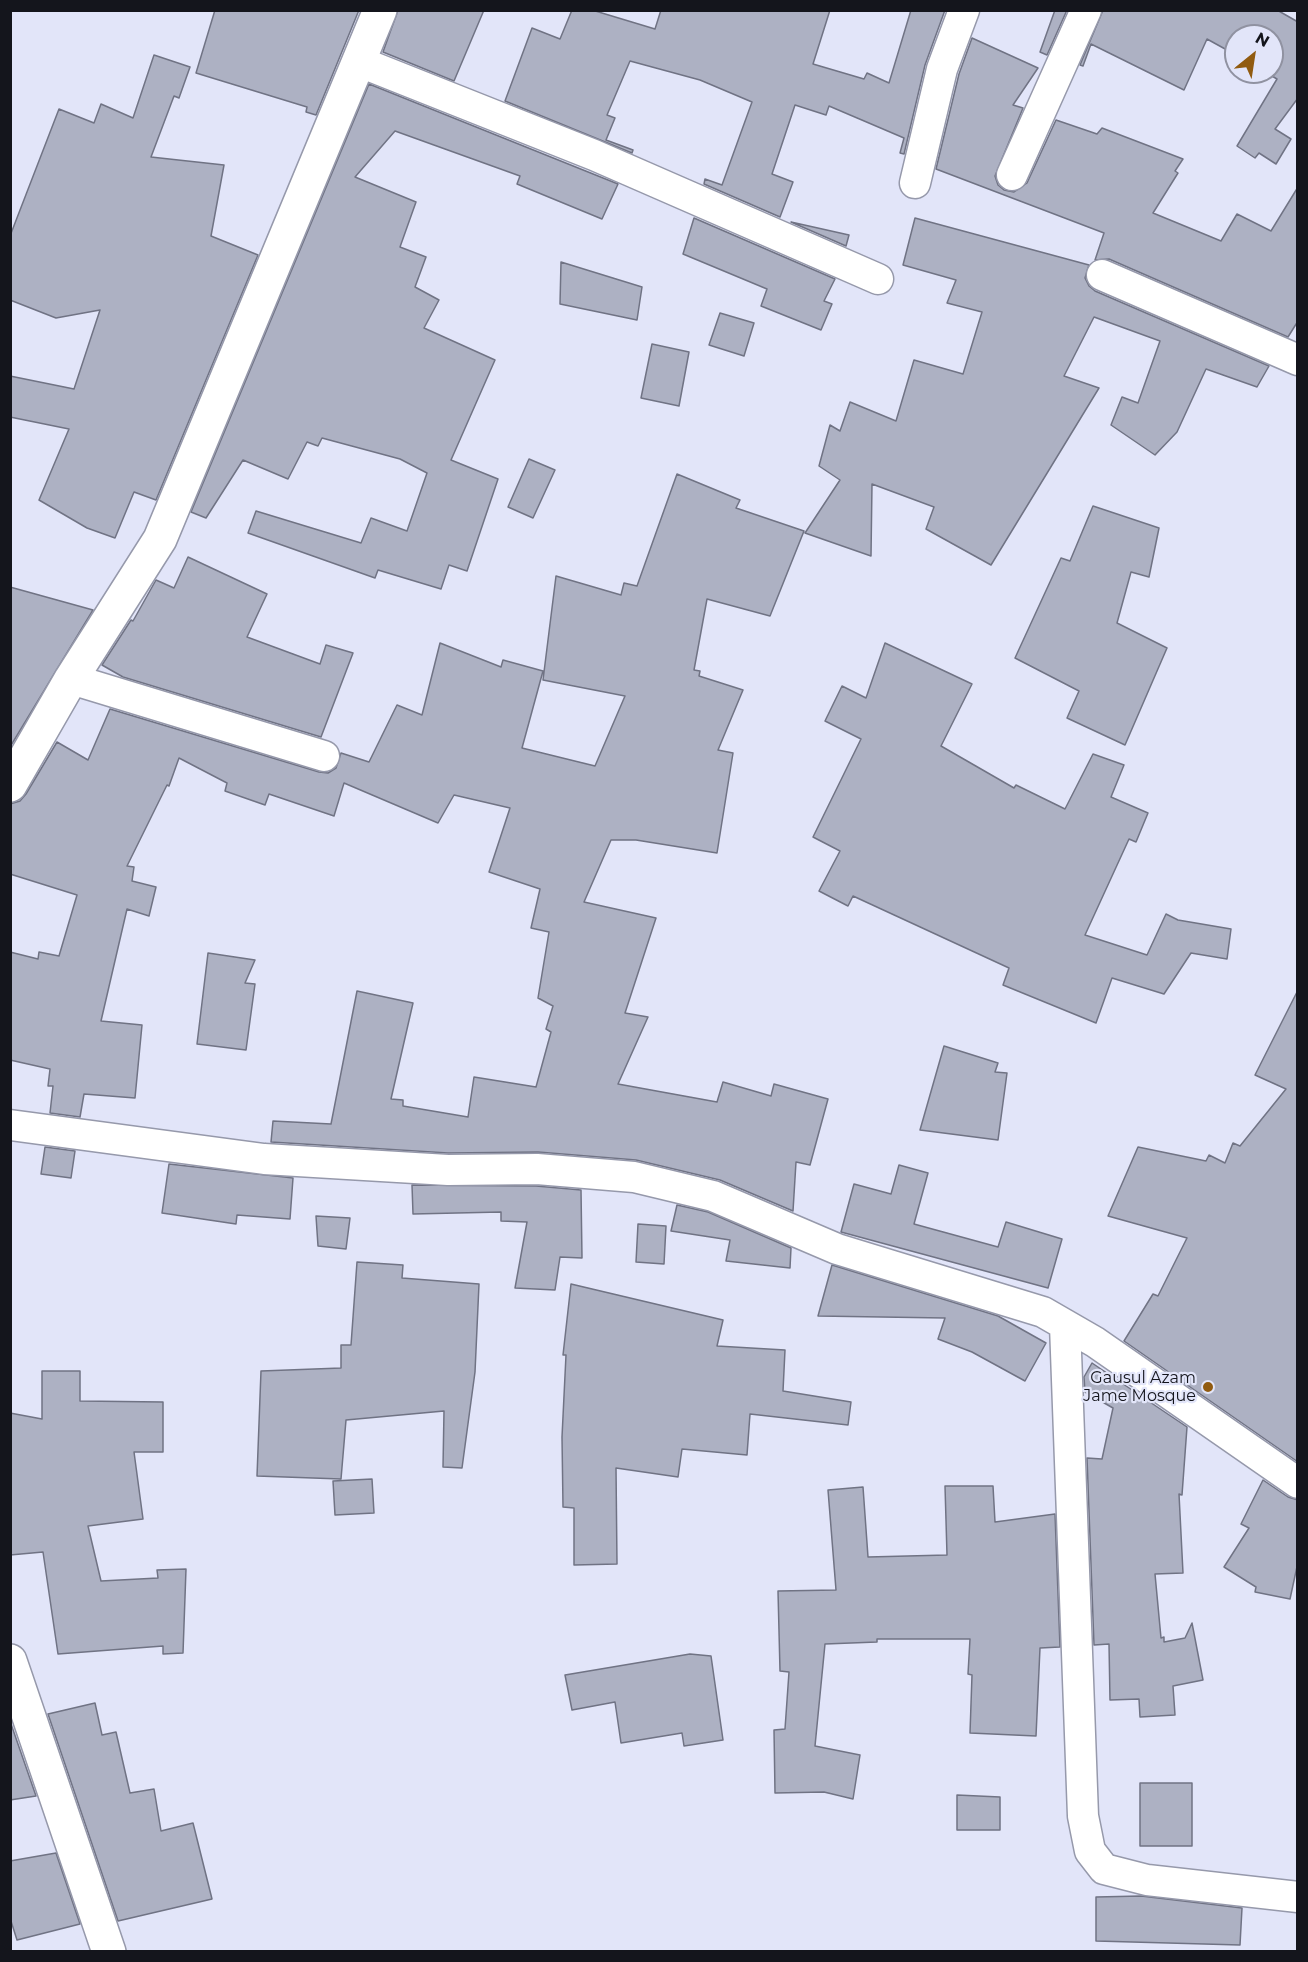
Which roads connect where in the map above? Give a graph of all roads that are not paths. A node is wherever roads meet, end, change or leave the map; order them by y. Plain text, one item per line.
1 (380, 10) edge
2 (964, 10) edge
3 (1086, 10) edge
4 (360, 62) junction
5 (1012, 175) dead end
6 (915, 183) dead end
7 (1102, 275) dead end
8 (878, 279) dead end
9 (1298, 360) edge
10 (71, 679) junction
11 (324, 756) dead end
12 (10, 785) edge
13 (10, 1125) edge
14 (1065, 1325) junction
15 (1298, 1483) edge
16 (10, 1661) edge
17 (1298, 1897) edge
18 (109, 1952) edge

1 - 4 main road
2 - 6 street
3 - 5 street
4 - 8 street
4 - 10 main road
7 - 9 street
10 - 11 street
10 - 12 main road
13 - 14 street
14 - 15 street
14 - 17 street
16 - 18 main road

